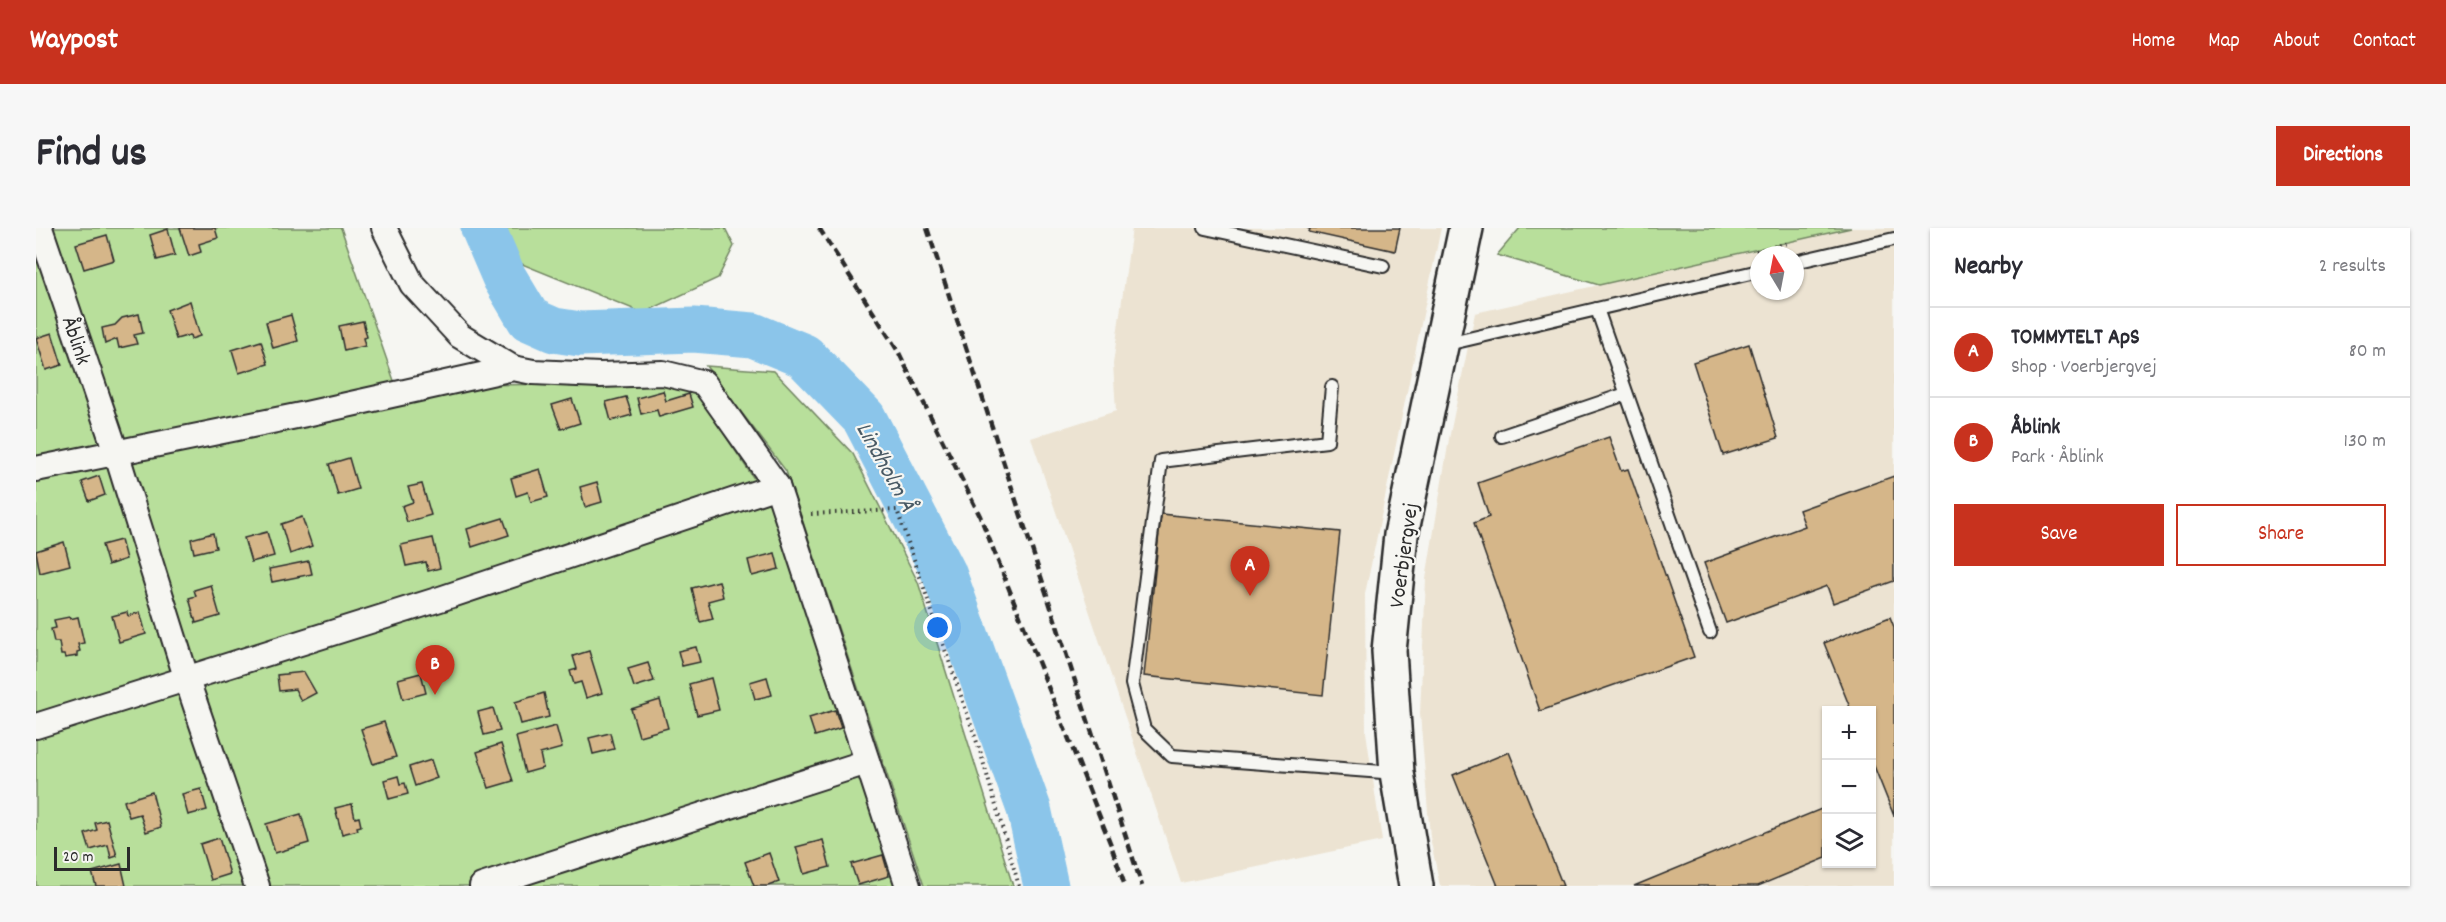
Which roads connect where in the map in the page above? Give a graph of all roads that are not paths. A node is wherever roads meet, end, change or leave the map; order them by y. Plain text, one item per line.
1 (40, 228) edge
2 (384, 228) edge
3 (1205, 228) edge
4 (1466, 228) edge
5 (1894, 239) edge
6 (1804, 260) edge
7 (1383, 266) dead end
8 (1750, 273) edge
9 (1597, 309) junction
10 (1442, 345) junction
11 (513, 368) junction
12 (1332, 387) dead end
13 (1626, 394) junction
14 (1502, 436) dead end
15 (116, 452) junction
16 (36, 469) edge
17 (777, 486) junction
18 (1710, 632) dead end
19 (187, 680) junction
20 (36, 726) edge
21 (867, 762) junction
22 (1397, 773) junction
23 (257, 886) edge
24 (482, 886) edge
25 (908, 886) edge
26 (1416, 886) edge

1 - 15 street, Åblink
2 - 11 street
3 - 7 lane
4 - 10 street, Voerbjergvej
5 - 6 lane
8 - 9 lane
9 - 10 lane
9 - 13 lane
10 - 22 street, Voerbjergvej
11 - 15 street
11 - 17 street
12 - 22 lane
13 - 14 lane
13 - 18 lane
15 - 16 street
15 - 19 street, Åblink
17 - 19 street
17 - 21 street
19 - 20 street
19 - 23 street, Åblink
21 - 24 street
21 - 25 street
22 - 26 street, Voerbjergvej

